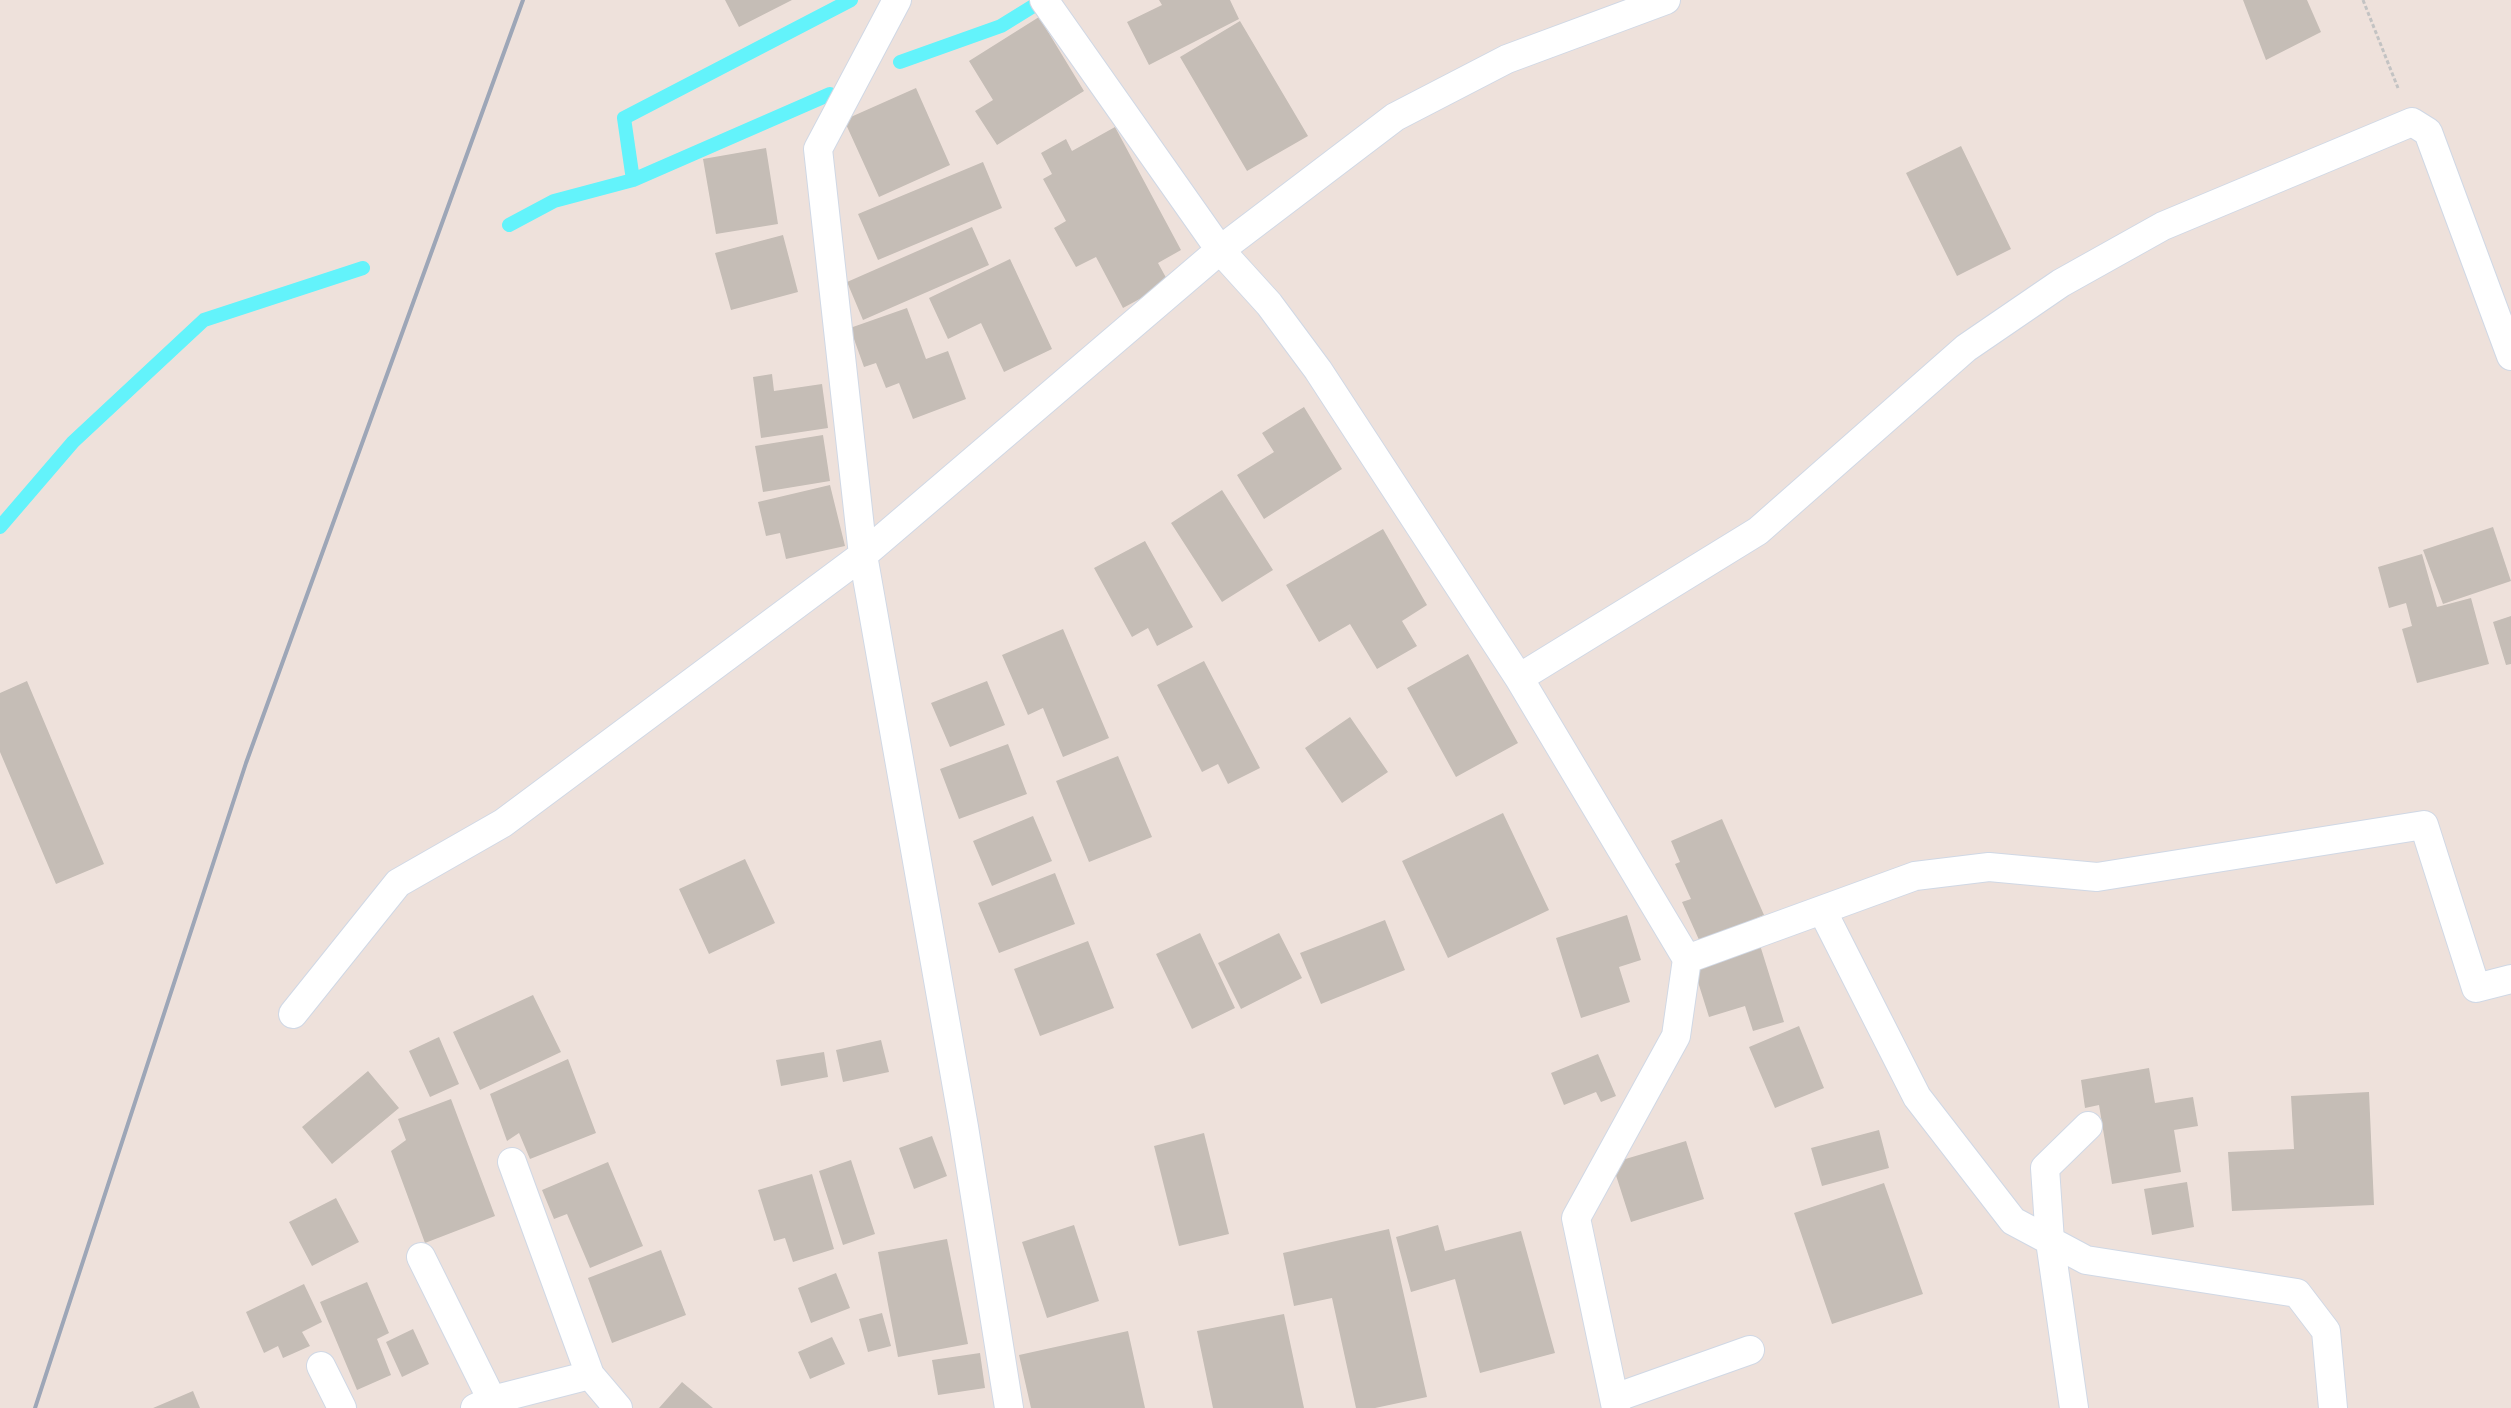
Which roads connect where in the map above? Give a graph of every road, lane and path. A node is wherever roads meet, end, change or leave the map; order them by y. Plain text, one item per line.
1 (897, 0) edge
2 (1044, 0) edge
3 (1666, 0) edge
4 (2363, 0) edge
5 (2412, 122) junction
6 (1220, 250) junction
7 (2511, 356) edge
8 (863, 555) junction
9 (1519, 678) junction
10 (1822, 910) junction
11 (1687, 958) junction
12 (2511, 979) edge
13 (292, 1014) dead end
14 (2088, 1126) dead end
15 (512, 1162) dead end
16 (2050, 1241) junction
17 (420, 1257) dead end
18 (1750, 1350) dead end
19 (321, 1366) dead end
20 (590, 1375) junction
21 (1616, 1403) edge
22 (483, 1404) edge
23 (342, 1408) edge
24 (618, 1408) edge
25 (1009, 1408) edge
26 (2074, 1408) edge
27 (2333, 1408) edge

1 - 8 street
2 - 6 street
3 - 6 street
4 - 5 path
5 - 7 street
5 - 9 street
6 - 8 street
6 - 9 street
8 - 13 street
8 - 25 street
9 - 11 street
10 - 11 street
10 - 12 street
10 - 16 street
11 - 21 street
14 - 16 street
15 - 20 street
16 - 26 street
16 - 27 street
17 - 22 street
18 - 21 street
19 - 23 street
20 - 22 street
20 - 24 street

